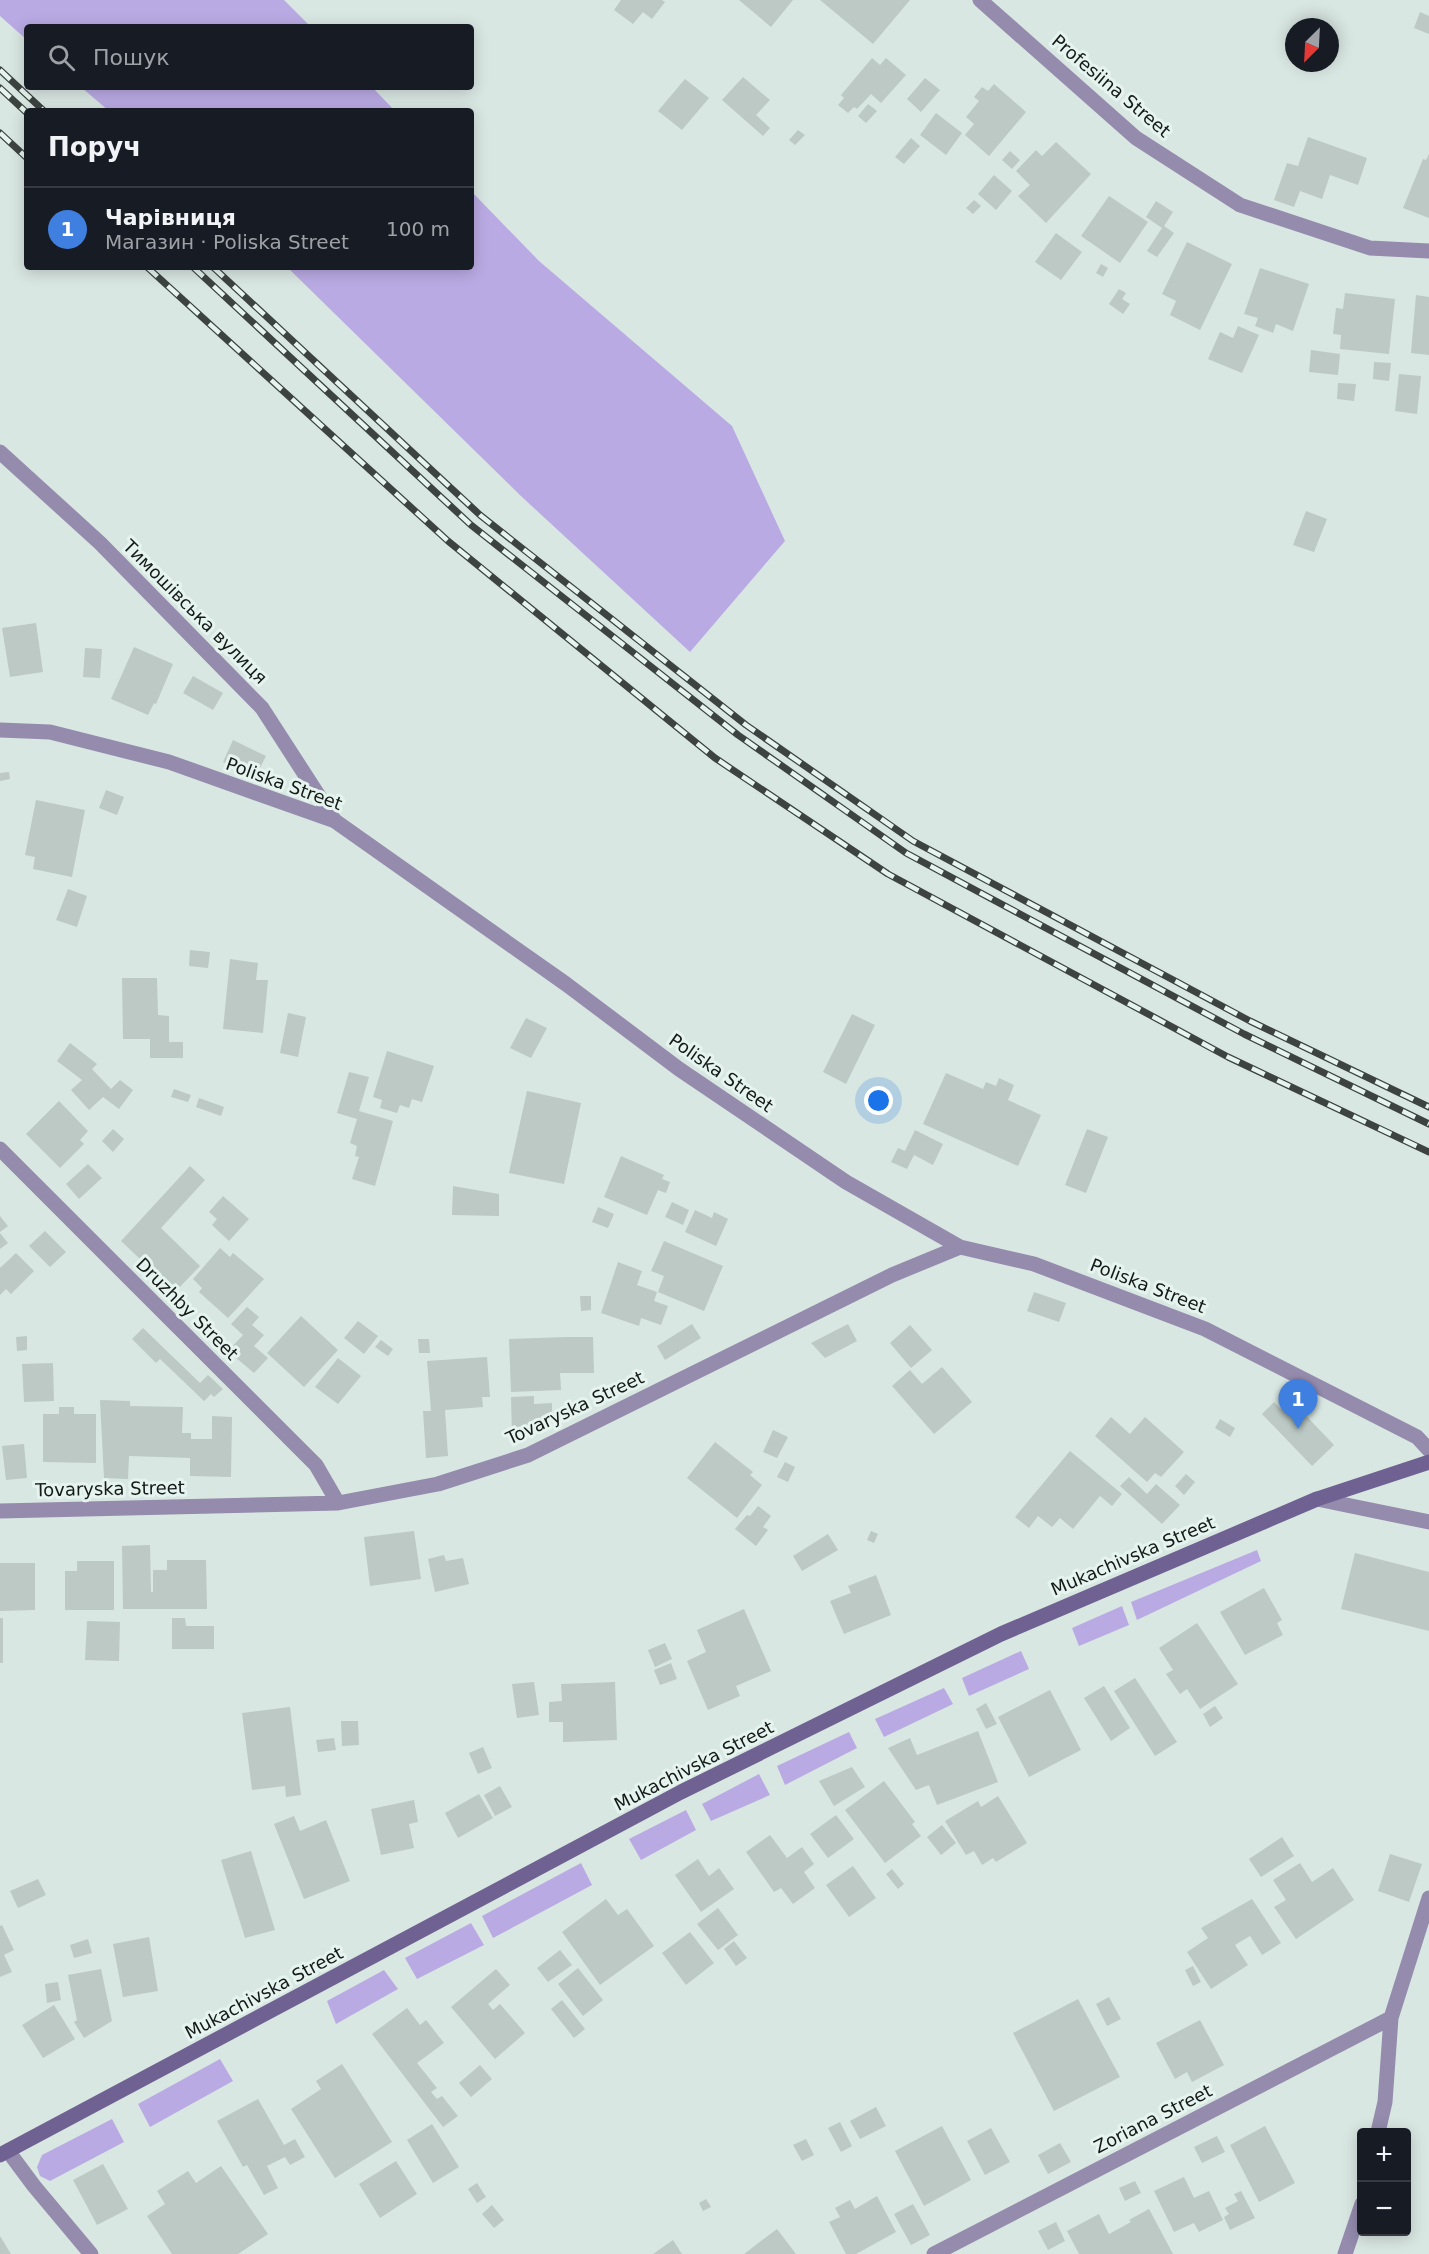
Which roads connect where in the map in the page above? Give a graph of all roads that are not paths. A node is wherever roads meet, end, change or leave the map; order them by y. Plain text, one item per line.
1 (980, 0) edge
2 (1429, 251) edge
3 (0, 453) edge
4 (0, 730) edge
5 (335, 821) junction
6 (0, 1149) edge
7 (960, 1247) junction
8 (1429, 1450) edge
9 (1429, 1462) edge
10 (1317, 1499) junction
11 (338, 1503) junction
12 (0, 1511) edge
13 (1429, 1522) edge
14 (1429, 1898) edge
15 (1391, 2018) junction
16 (1379, 2128) edge
17 (4, 2153) edge
18 (1357, 2219) edge
19 (91, 2254) edge
20 (934, 2254) edge
21 (1345, 2254) edge

1 - 2 street, Profesiina Street
3 - 5 street, Тимошівська вулиця
4 - 5 street, Poliska Street
5 - 7 street, Poliska Street
6 - 11 street, Druzhby Street
7 - 8 street, Poliska Street
7 - 11 street, Tovaryska Street
9 - 10 street, Mukachivska Street
10 - 13 street
10 - 17 street, Mukachivska Street
11 - 12 street, Tovaryska Street
14 - 15 street
15 - 16 street
15 - 20 street, Zoriana Street
17 - 19 street
18 - 21 street

